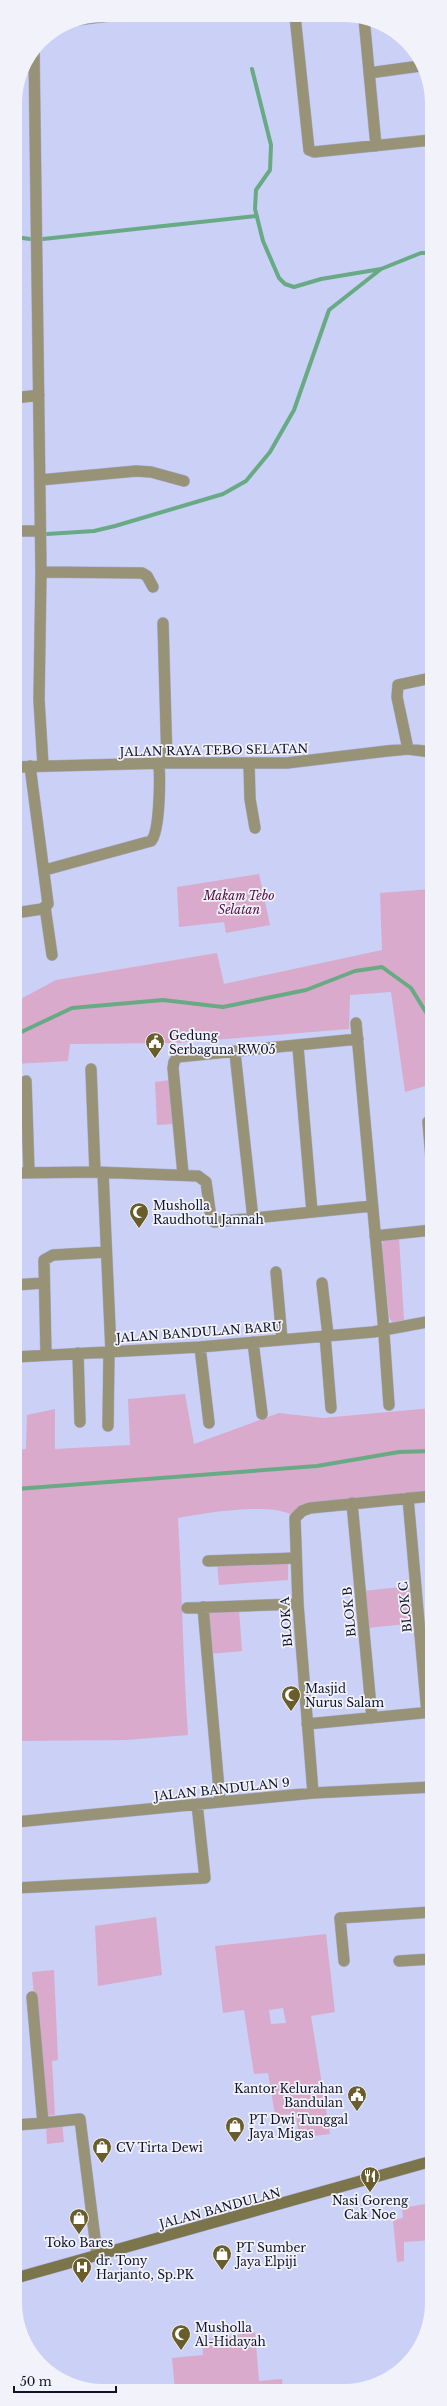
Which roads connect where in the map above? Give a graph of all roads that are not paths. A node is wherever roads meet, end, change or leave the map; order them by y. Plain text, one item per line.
1 (296, 22) edge
2 (365, 25) edge
3 (34, 61) edge
4 (417, 66) edge
5 (369, 73) junction
6 (425, 141) edge
7 (376, 146) junction
8 (39, 395) junction
9 (22, 397) edge
10 (40, 480) junction
11 (184, 481) dead end
12 (22, 531) edge
13 (40, 531) junction
14 (41, 572) junction
15 (153, 587) dead end
16 (163, 623) dead end
17 (425, 679) edge
18 (408, 749) junction
19 (425, 751) edge
20 (163, 764) junction
21 (249, 764) junction
22 (44, 765) junction
23 (30, 766) junction
24 (22, 767) edge
25 (255, 828) dead end
26 (45, 870) junction
27 (46, 907) junction
28 (22, 912) edge
29 (52, 955) dead end
30 (356, 1022) dead end
31 (358, 1039) junction
32 (298, 1046) junction
33 (235, 1053) junction
34 (91, 1068) dead end
35 (26, 1081) dead end
36 (22, 1172) edge
37 (28, 1172) junction
38 (99, 1172) junction
39 (183, 1174) junction
40 (372, 1206) junction
41 (312, 1212) junction
42 (253, 1219) junction
43 (425, 1231) edge
44 (375, 1236) junction
45 (106, 1252) junction
46 (276, 1272) dead end
47 (43, 1283) junction
48 (322, 1283) dead end
49 (22, 1285) edge
50 (425, 1322) edge
51 (384, 1330) junction
52 (327, 1335) junction
53 (282, 1339) junction
54 (253, 1342) junction
55 (200, 1347) junction
56 (110, 1351) junction
57 (78, 1353) junction
58 (46, 1355) junction
59 (22, 1357) edge
60 (389, 1405) dead end
61 (331, 1408) dead end
62 (262, 1414) dead end
63 (80, 1422) dead end
64 (209, 1423) dead end
65 (108, 1426) dead end
66 (425, 1497) edge
67 (408, 1498) junction
68 (352, 1503) junction
69 (296, 1558) junction
70 (208, 1561) dead end
71 (298, 1604) junction
72 (203, 1607) junction
73 (187, 1608) dead end
74 (425, 1672) edge
75 (425, 1713) edge
76 (372, 1718) junction
77 (308, 1724) junction
78 (425, 1787) edge
79 (313, 1793) junction
80 (220, 1801) junction
81 (197, 1804) junction
82 (22, 1821) edge
83 (22, 1888) edge
84 (425, 1912) edge
85 (425, 1959) edge
86 (344, 1961) dead end
87 (399, 1961) dead end
88 (32, 1997) dead end
89 (43, 2123) junction
90 (22, 2125) edge
91 (425, 2163) edge
92 (96, 2255) junction
93 (22, 2276) edge

1 - 7 street
2 - 5 street
3 - 8 street
4 - 5 street
5 - 7 street
6 - 7 street
8 - 9 street
8 - 10 street
10 - 11 street
10 - 13 street
12 - 13 street
13 - 14 street
14 - 15 street
14 - 22 street
16 - 20 street
17 - 18 street
18 - 19 street, JALAN RAYA TEBO SELATAN
18 - 21 street, JALAN RAYA TEBO SELATAN
20 - 21 street, JALAN RAYA TEBO SELATAN
20 - 22 street, JALAN RAYA TEBO SELATAN
20 - 26 street
21 - 25 street
22 - 23 street, JALAN RAYA TEBO SELATAN
23 - 24 street, JALAN RAYA TEBO SELATAN
23 - 26 street
26 - 27 street
27 - 28 street
27 - 29 street
30 - 31 street
31 - 32 street
31 - 40 street
32 - 33 street
32 - 41 street
33 - 39 street
33 - 42 street
34 - 38 street
35 - 37 street
36 - 37 street
37 - 38 street
38 - 39 street
38 - 45 street
39 - 42 street
40 - 41 street
40 - 44 street
41 - 42 street
43 - 44 street
44 - 51 street
45 - 47 street
45 - 56 street
46 - 53 street
47 - 49 street
47 - 58 street
48 - 52 street
50 - 51 street, JALAN BANDULAN BARU
51 - 52 street, JALAN BANDULAN BARU
51 - 60 street
52 - 53 street, JALAN BANDULAN BARU
52 - 61 street
53 - 54 street, JALAN BANDULAN BARU
54 - 55 street, JALAN BANDULAN BARU
54 - 62 street
55 - 56 street, JALAN BANDULAN BARU
55 - 64 street
56 - 57 street, JALAN BANDULAN BARU
56 - 65 street
57 - 58 street, JALAN BANDULAN BARU
57 - 63 street
58 - 59 street, JALAN BANDULAN BARU
66 - 67 street
67 - 68 street
67 - 74 street, BLOK C
68 - 69 street, BLOK A
68 - 76 street, BLOK B
69 - 70 street
69 - 71 street, BLOK A
71 - 72 street
71 - 77 street, BLOK A
72 - 73 street
72 - 80 street
75 - 76 street
76 - 77 street
77 - 79 street, BLOK A
78 - 79 street, JALAN BANDULAN 9
79 - 80 street, JALAN BANDULAN 9
80 - 81 street, JALAN BANDULAN 9
81 - 82 street, JALAN BANDULAN 9
81 - 83 street
84 - 86 street
85 - 87 street
88 - 89 street
89 - 90 street
89 - 92 street
91 - 92 main road, JALAN BANDULAN
92 - 93 main road, JALAN BANDULAN

